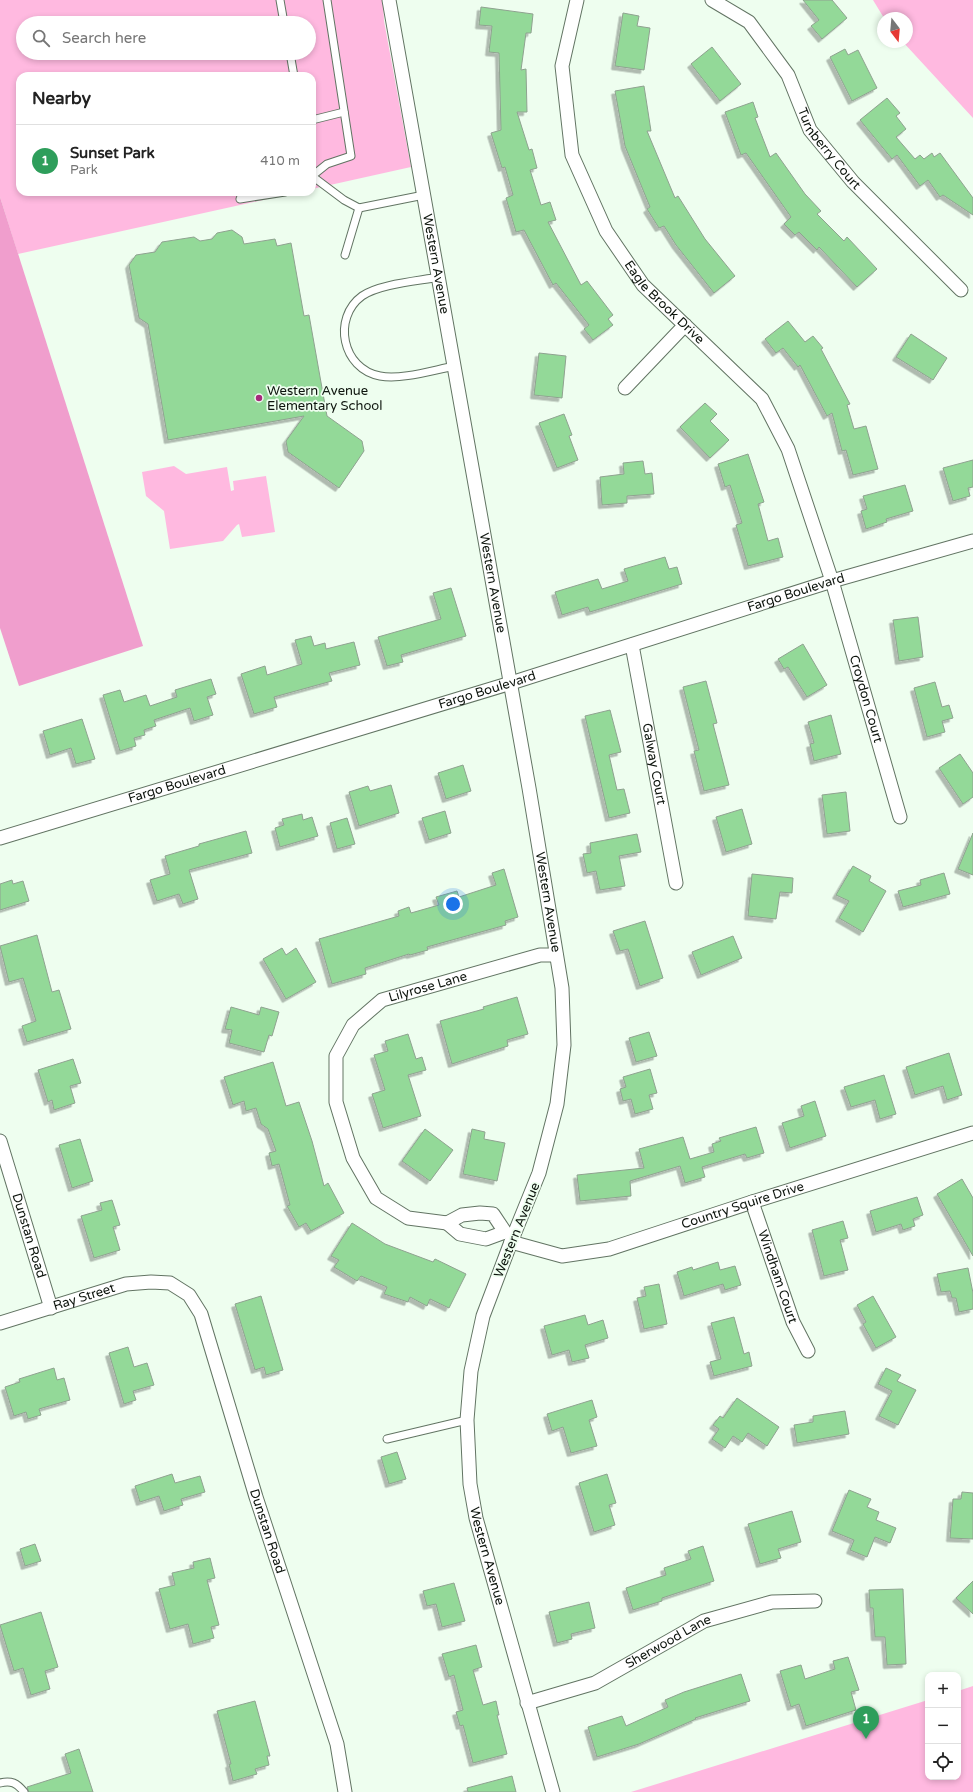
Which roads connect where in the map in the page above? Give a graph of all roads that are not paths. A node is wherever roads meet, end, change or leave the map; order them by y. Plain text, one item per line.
1 (280, 0) edge
2 (327, 0) edge
3 (389, 0) edge
4 (576, 0) edge
5 (712, 0) edge
6 (283, 16) edge
7 (291, 60) edge
8 (293, 72) edge
9 (344, 112) junction
10 (316, 119) edge
11 (316, 173) edge
12 (316, 179) edge
13 (424, 195) junction
14 (241, 196) edge
15 (259, 196) edge
16 (359, 208) junction
17 (345, 255) dead end
18 (439, 277) junction
19 (961, 290) dead end
20 (685, 326) junction
21 (455, 366) junction
22 (625, 388) dead end
23 (973, 541) edge
24 (832, 581) junction
25 (632, 645) junction
26 (510, 682) junction
27 (900, 817) dead end
28 (0, 838) edge
29 (676, 883) dead end
30 (556, 955) junction
31 (973, 1133) edge
32 (0, 1141) edge
33 (752, 1202) junction
34 (447, 1223) junction
35 (510, 1236) junction
36 (170, 1283) joint
37 (51, 1308) junction
38 (0, 1323) edge
39 (808, 1350) dead end
40 (468, 1420) junction
41 (387, 1439) dead end
42 (815, 1602) dead end
43 (527, 1703) junction
44 (0, 1783) edge
45 (24, 1792) edge
46 (345, 1792) edge
47 (552, 1792) edge

1 - 6 lane
2 - 9 lane
3 - 13 street, Western Avenue
4 - 20 street, Eagle Brook Drive
5 - 19 street, Turnberry Court
7 - 8 lane
9 - 10 lane
9 - 11 lane
12 - 16 lane
13 - 16 lane
13 - 18 street, Western Avenue
14 - 15 lane
16 - 17 lane
18 - 21 street, Western Avenue
18 - 21 lane
20 - 22 street
20 - 24 street, Eagle Brook Drive
21 - 26 street, Western Avenue
23 - 24 street, Fargo Boulevard
24 - 25 street, Fargo Boulevard
24 - 27 street, Croydon Court
25 - 26 street, Fargo Boulevard
25 - 29 street, Galway Court
26 - 28 street, Fargo Boulevard
26 - 30 street, Western Avenue
30 - 34 street, Lilyrose Lane
30 - 35 street, Western Avenue
31 - 33 street, Country Squire Drive
32 - 37 street, Dunstan Road
33 - 35 street, Country Squire Drive
33 - 39 street, Windham Court
34 - 35 street
34 - 35 street
35 - 40 street, Western Avenue
36 - 37 street, Ray Street
36 - 46 street, Dunstan Road
37 - 38 street, Ray Street
40 - 41 lane
40 - 43 street, Western Avenue
42 - 43 street, Sherwood Lane
43 - 47 street, Western Avenue
44 - 45 lane

